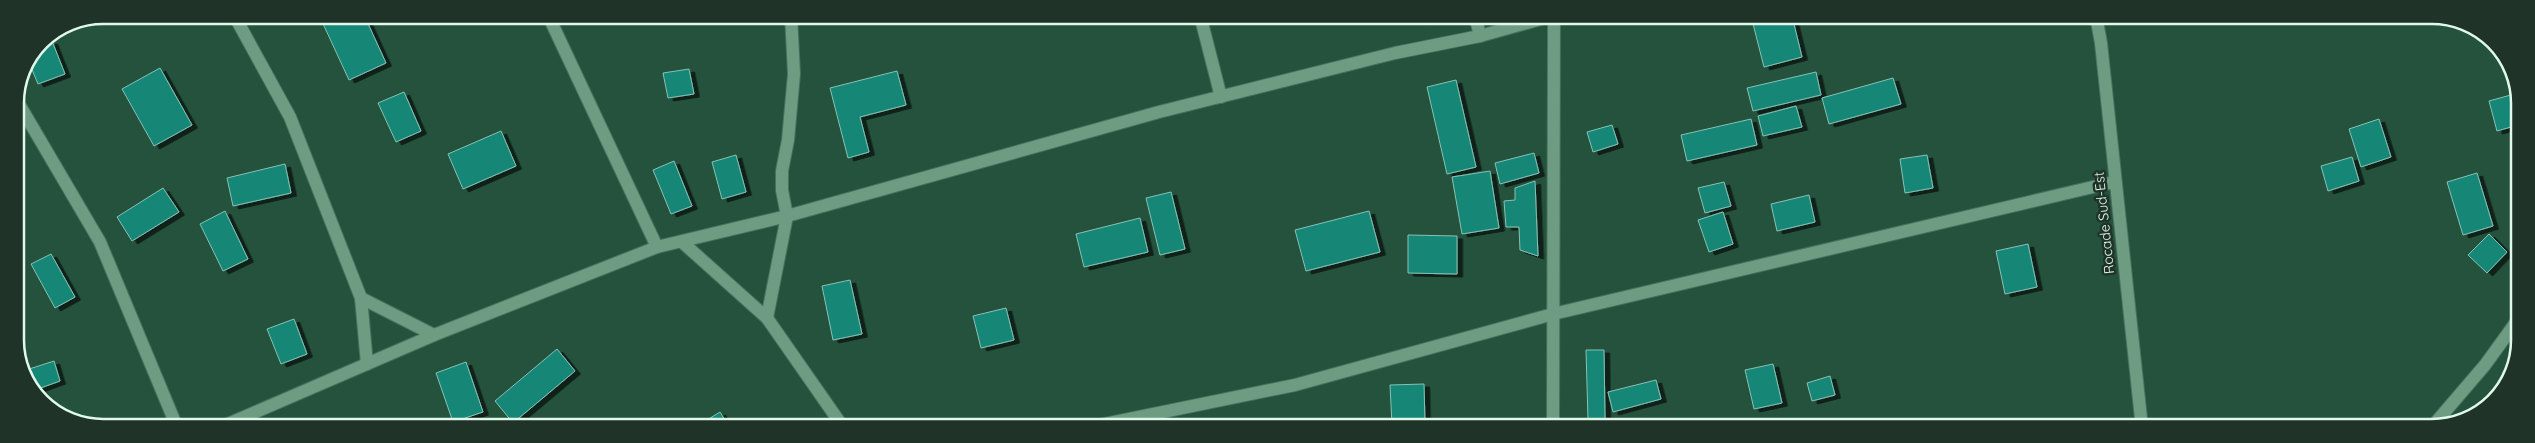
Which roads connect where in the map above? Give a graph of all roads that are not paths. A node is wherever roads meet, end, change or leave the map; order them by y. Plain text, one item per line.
1 (239, 24) edge
2 (552, 24) edge
3 (791, 24) edge
4 (1202, 24) edge
5 (1477, 24) edge
6 (1524, 24) edge
7 (1554, 24) edge
8 (2097, 24) edge
9 (1480, 36) junction
10 (1221, 97) junction
11 (24, 113) edge
12 (2114, 182) junction
13 (788, 216) junction
14 (682, 242) junction
15 (657, 247) junction
16 (362, 298) junction
17 (1553, 314) junction
18 (767, 318) junction
19 (2511, 329) edge
20 (434, 335) junction
21 (368, 364) junction
22 (174, 419) edge
23 (240, 419) edge
24 (836, 419) edge
25 (1129, 419) edge
26 (1553, 419) edge
27 (2141, 419) edge
28 (2439, 419) edge

1 - 16 street
2 - 15 street
3 - 13 street
4 - 10 street
5 - 9 street
6 - 9 street
7 - 17 street
8 - 12 street, Rocade Sud-Est
9 - 10 street
10 - 13 street
11 - 22 street
12 - 17 street
12 - 27 street, Rocade Sud-Est
13 - 14 street
13 - 18 street
14 - 15 street
14 - 18 street
15 - 20 street
16 - 20 street
16 - 21 street
17 - 25 street
17 - 26 street
18 - 24 street
19 - 28 street
20 - 21 street
21 - 23 street

